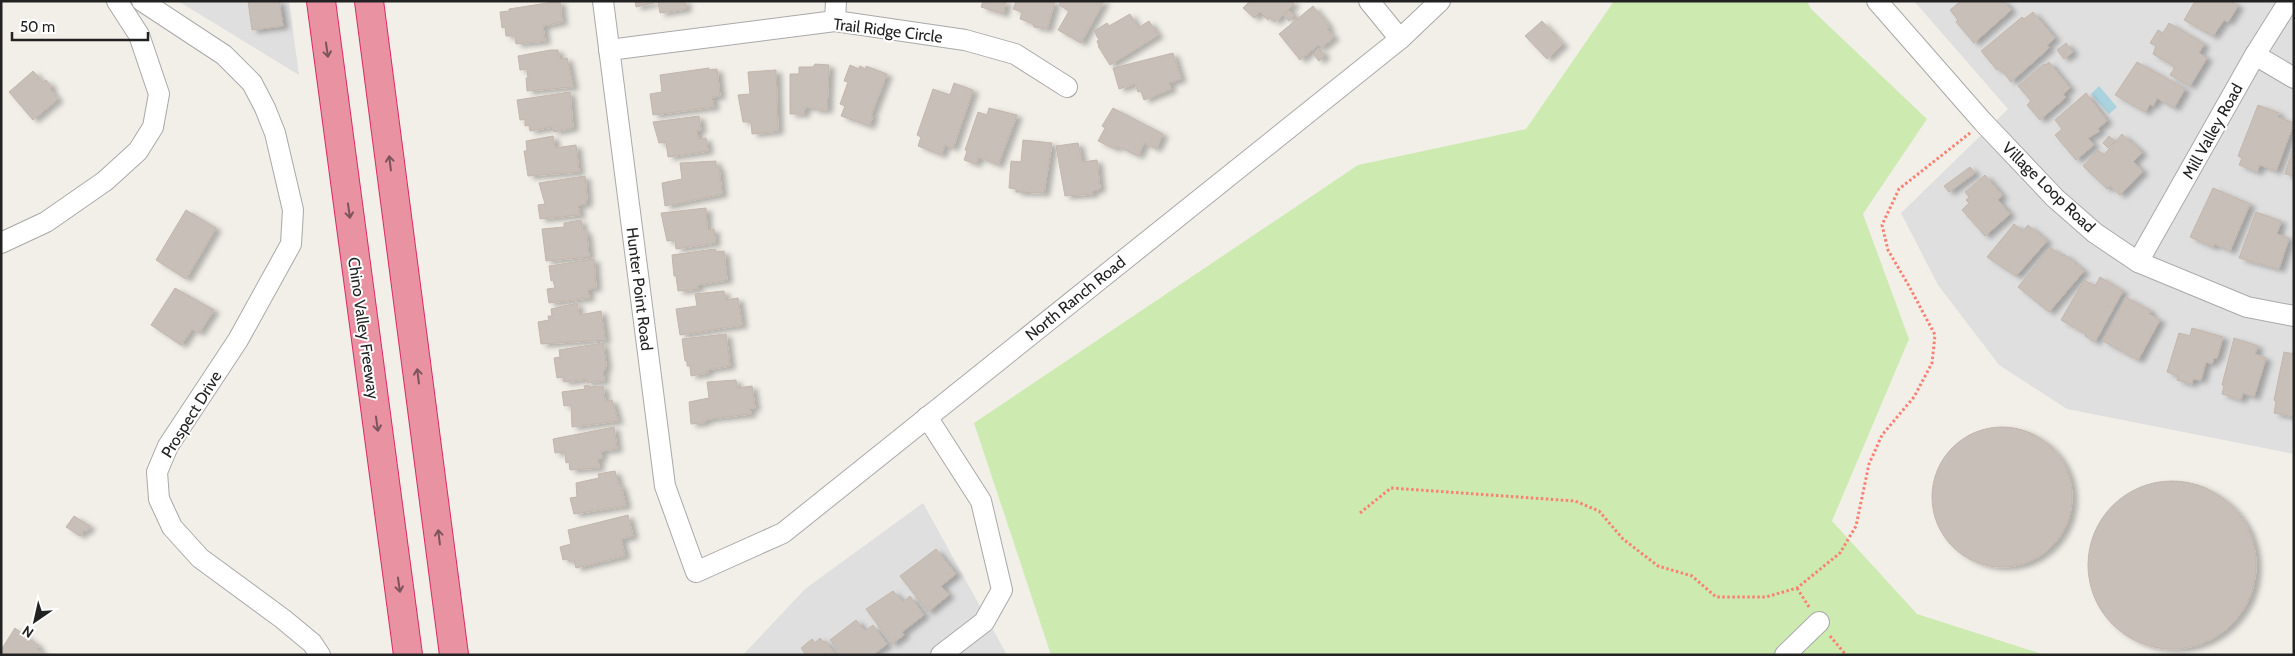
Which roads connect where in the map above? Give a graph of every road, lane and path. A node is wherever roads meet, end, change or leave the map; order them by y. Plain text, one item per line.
1 (116, 1) edge
2 (142, 1) edge
3 (321, 1) edge
4 (368, 1) edge
5 (603, 1) edge
6 (1368, 1) edge
7 (1440, 1) edge
8 (1878, 1) edge
9 (2289, 1) edge
10 (836, 11) edge
11 (1400, 39) junction
12 (609, 50) junction
13 (2255, 55) junction
14 (2294, 78) edge
15 (1067, 87) dead end
16 (1984, 122) junction
17 (1, 243) edge
18 (2138, 262) junction
19 (2294, 316) edge
20 (927, 417) junction
21 (1360, 512) dead end
22 (696, 572) joint
23 (1819, 622) dead end
24 (320, 655) edge
25 (408, 655) edge
26 (454, 655) edge
27 (941, 655) edge
28 (1785, 655) edge

1 - 17 street
2 - 24 street, Prospect Drive
3 -> 25 highway, Chino Valley Freeway
26 -> 4 highway
5 - 12 street, Hunter Point Road
6 - 11 street
7 - 11 street, North Ranch Road
8 - 16 street, Village Loop Road
9 - 13 street, Mill Valley Road
10 - 12 street, Trail Ridge Circle
10 - 15 street, Trail Ridge Circle
11 - 20 street, North Ranch Road
12 - 22 street, Hunter Point Road
13 - 14 street
13 - 18 street, Mill Valley Road
16 - 18 street, Village Loop Road
16 - 21 path
18 - 19 street, Village Loop Road
20 - 22 street, North Ranch Road
20 - 27 street
23 - 28 street

